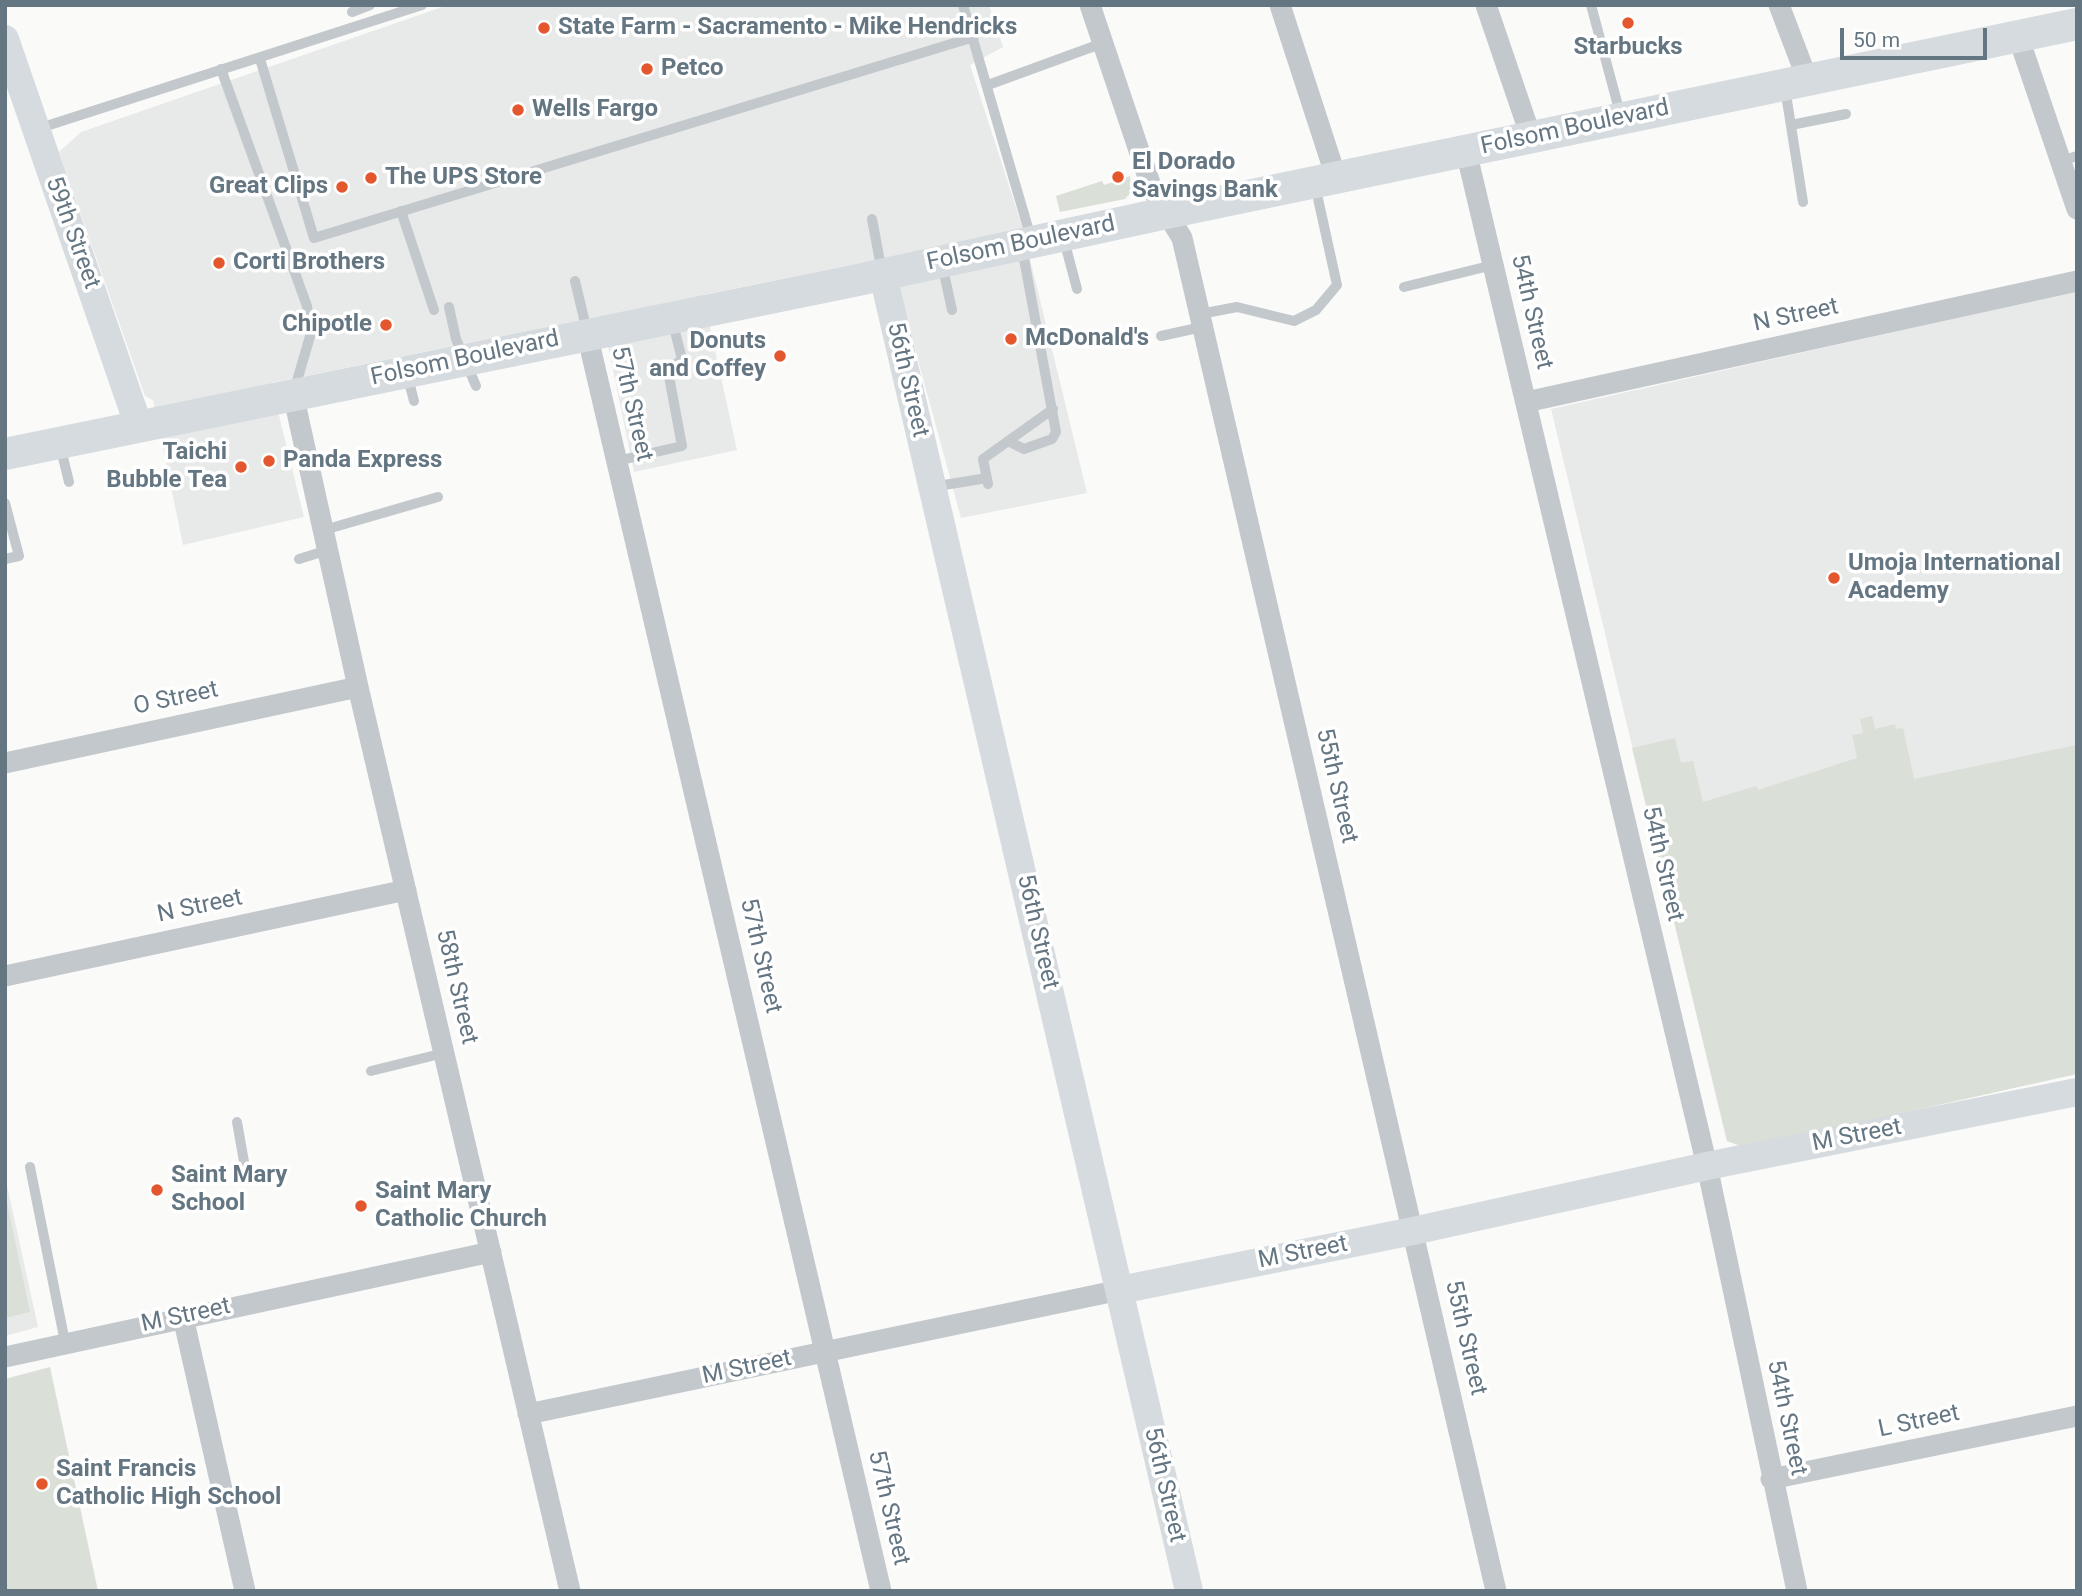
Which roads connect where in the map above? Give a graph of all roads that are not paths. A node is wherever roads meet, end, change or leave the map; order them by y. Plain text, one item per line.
1 (370, 5) edge
2 (422, 5) edge
3 (963, 5) edge
4 (1090, 5) edge
5 (1280, 5) edge
6 (1486, 5) edge
7 (1591, 5) edge
8 (1779, 5) edge
9 (352, 12) dead end
10 (2077, 24) edge
11 (2018, 36) junction
12 (974, 37) junction
13 (5, 39) edge
14 (1103, 43) junction
15 (260, 59) junction
16 (221, 69) junction
17 (1796, 83) junction
18 (988, 85) junction
19 (1846, 114) dead end
20 (1622, 118) junction
21 (1791, 125) junction
22 (35, 130) junction
23 (1531, 137) junction
24 (1465, 151) junction
25 (2069, 159) edge
26 (1325, 179) junction
27 (1803, 202) dead end
28 (2077, 209) edge
29 (401, 211) junction
30 (1166, 212) junction
31 (873, 219) dead end
32 (1063, 237) junction
33 (1027, 244) junction
34 (942, 262) junction
35 (1493, 265) junction
36 (883, 275) junction
37 (575, 281) dead end
38 (2077, 281) edge
39 (1404, 287) dead end
40 (1077, 289) dead end
41 (449, 307) dead end
42 (434, 310) dead end
43 (952, 310) dead end
44 (672, 317) junction
45 (1201, 321) junction
46 (587, 334) junction
47 (1161, 336) dead end
48 (406, 371) junction
49 (470, 374) junction
50 (293, 394) junction
51 (414, 401) dead end
52 (1525, 402) junction
53 (1053, 410) junction
54 (139, 427) junction
55 (1009, 441) junction
56 (60, 442) junction
57 (5, 454) edge
58 (617, 461) junction
59 (69, 482) dead end
60 (932, 487) junction
61 (438, 497) dead end
62 (5, 503) edge
63 (326, 540) junction
64 (5, 559) edge
65 (299, 559) dead end
66 (358, 687) junction
67 (5, 763) edge
68 (406, 890) junction
69 (5, 976) edge
70 (444, 1053) junction
71 (371, 1071) dead end
72 (2077, 1092) edge
73 (237, 1122) dead end
74 (1707, 1166) junction
75 (30, 1167) dead end
76 (246, 1173) dead end
77 (1413, 1231) junction
78 (491, 1252) junction
79 (1120, 1290) junction
80 (183, 1317) junction
81 (65, 1342) junction
82 (825, 1352) junction
83 (5, 1357) edge
84 (528, 1414) junction
85 (2077, 1416) edge
86 (1771, 1479) junction
87 (245, 1591) edge
88 (570, 1591) edge
89 (881, 1591) edge
90 (1189, 1591) edge
91 (1496, 1591) edge
92 (1797, 1591) edge

1 - 9 lane
2 - 15 lane
3 - 12 lane
4 - 14 street, 55th Street
5 - 26 street
6 - 23 street
7 - 20 lane
8 - 17 street
10 - 11 main road, Folsom Boulevard
11 - 17 main road, Folsom Boulevard
11 - 25 street
12 - 18 lane
12 - 29 lane
13 - 22 street, 59th Street
14 - 18 lane
14 - 30 street, 55th Street
15 - 16 lane
15 - 29 lane
16 - 22 lane
16 - 50 lane
17 - 20 main road, Folsom Boulevard
17 - 21 lane
18 - 33 lane
19 - 21 lane
20 - 23 main road, Folsom Boulevard
21 - 27 lane
22 - 54 street, 59th Street
23 - 24 main road, Folsom Boulevard
24 - 26 main road, Folsom Boulevard
24 - 35 street, 54th Street
25 - 28 street
26 - 30 main road, Folsom Boulevard
26 - 45 lane
29 - 42 lane
30 - 32 main road, Folsom Boulevard
30 - 45 street, 55th Street
31 - 36 lane
32 - 33 main road, Folsom Boulevard
32 - 40 lane
33 - 34 main road, Folsom Boulevard
33 - 53 lane
34 - 36 main road, Folsom Boulevard
34 - 43 lane
35 - 39 lane
35 - 52 street, 54th Street
36 - 44 main road, Folsom Boulevard
36 - 60 street, 56th Street
37 - 46 lane
38 - 52 street, N Street
41 - 49 lane
44 - 46 main road, Folsom Boulevard
44 - 58 lane
45 - 47 lane
45 - 77 street, 55th Street
46 - 49 main road, Folsom Boulevard
46 - 58 street, 57th Street
48 - 49 main road, Folsom Boulevard
48 - 50 main road, Folsom Boulevard
48 - 51 lane
50 - 54 main road, Folsom Boulevard
50 - 63 street, 58th Street
52 - 74 street, 54th Street
53 - 55 lane
53 - 55 lane
54 - 56 main road, Folsom Boulevard
55 - 60 lane
56 - 57 main road, Folsom Boulevard
56 - 59 lane
58 - 82 street, 57th Street
60 - 79 street, 56th Street
61 - 63 lane
62 - 64 lane
63 - 65 lane
63 - 66 street, 58th Street
66 - 67 street, O Street
66 - 68 street, 58th Street
68 - 69 street, N Street
68 - 70 street, 58th Street
70 - 71 lane
70 - 78 street, 58th Street
72 - 74 street, M Street
73 - 76 lane
74 - 77 street, M Street
74 - 86 street, 54th Street
75 - 81 lane
77 - 79 street, M Street
77 - 91 street, 55th Street
78 - 80 street, M Street
78 - 84 street, 58th Street
79 - 82 street, M Street
79 - 90 street, 56th Street
80 - 81 street, M Street
80 - 87 street
81 - 83 street, M Street
82 - 84 street, M Street
82 - 89 street, 57th Street
84 - 88 street, 58th Street
85 - 86 street, L Street
86 - 92 street, 54th Street

